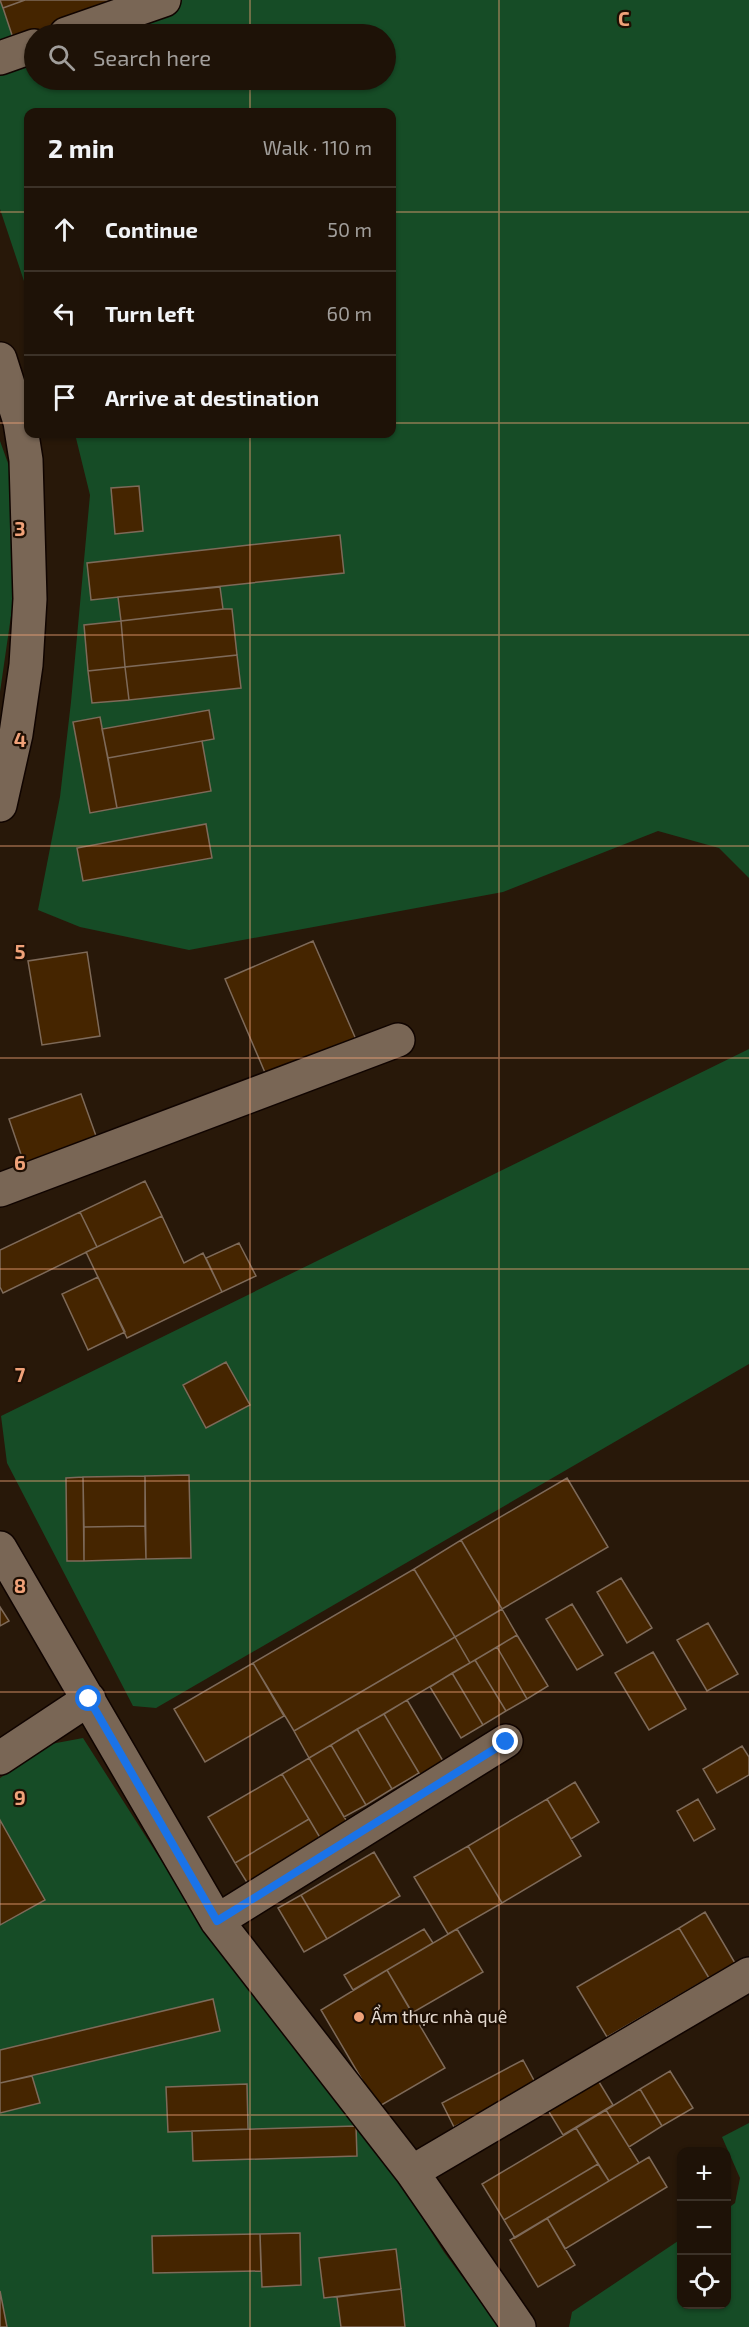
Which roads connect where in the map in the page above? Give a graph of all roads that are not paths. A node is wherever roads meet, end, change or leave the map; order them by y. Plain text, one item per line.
1 (164, 0) edge
2 (95, 24) edge
3 (24, 50) edge
4 (0, 58) edge
5 (0, 360) edge
6 (0, 805) edge
7 (398, 1040) dead end
8 (0, 1190) edge
9 (0, 1548) edge
10 (89, 1699) junction
11 (506, 1742) dead end
12 (0, 1758) edge
13 (217, 1921) junction
14 (749, 1974) edge
15 (412, 2172) junction
16 (519, 2327) edge

1 - 2 street
3 - 4 street
5 - 6 street
7 - 8 street
9 - 10 street
10 - 12 street
10 - 13 street
11 - 13 street
13 - 15 street
14 - 15 street
15 - 16 street

